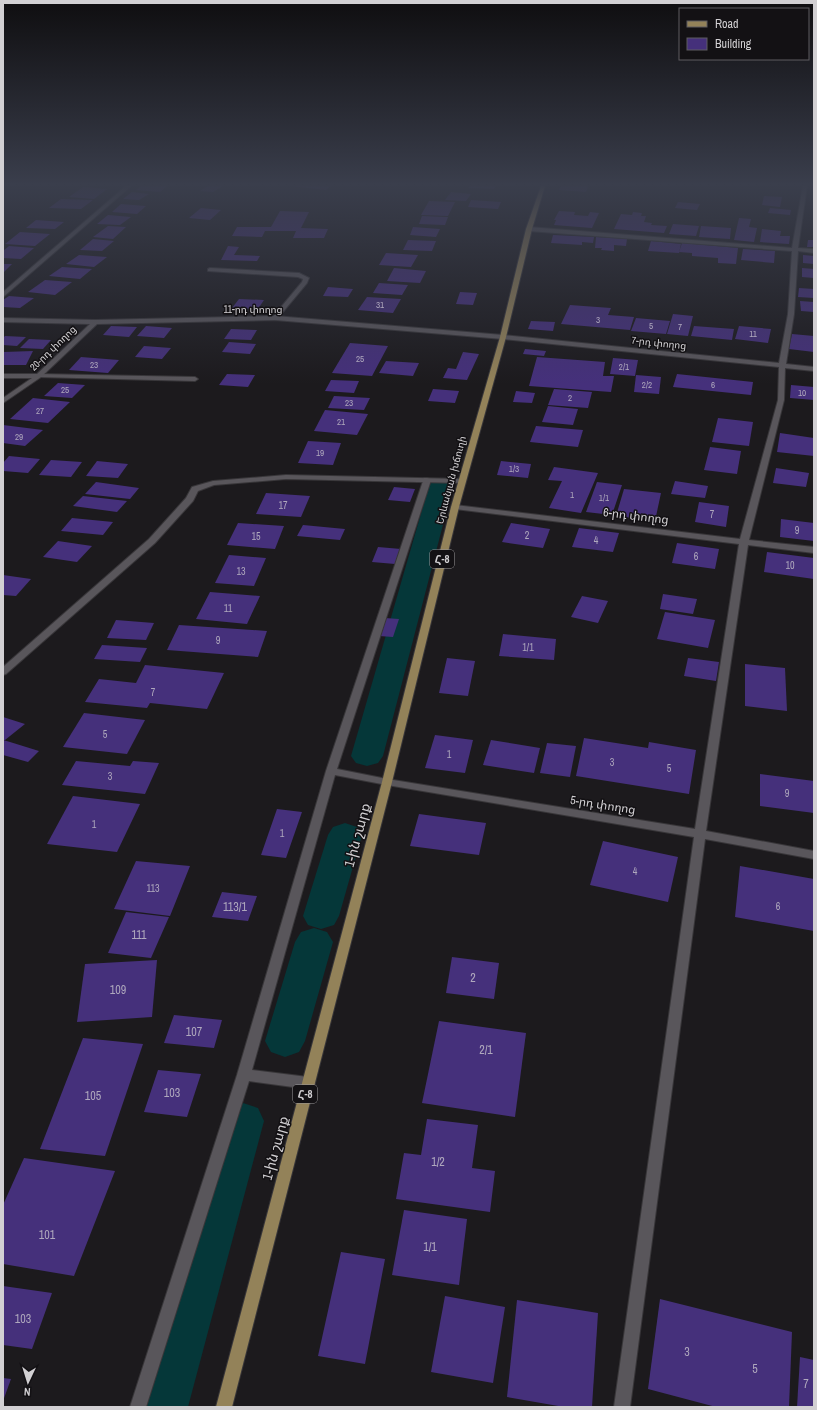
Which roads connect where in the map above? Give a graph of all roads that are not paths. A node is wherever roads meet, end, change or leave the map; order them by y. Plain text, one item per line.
1 (53, 252) edge
2 (524, 252) edge
3 (795, 252) edge
4 (210, 270) dead end
5 (3, 295) edge
6 (275, 318) junction
7 (3, 320) edge
8 (94, 322) junction
9 (503, 337) junction
10 (782, 366) junction
11 (814, 369) edge
12 (3, 376) edge
13 (39, 376) junction
14 (194, 379) dead end
15 (3, 401) edge
16 (427, 480) junction
17 (462, 481) junction
18 (455, 506) junction
19 (744, 542) junction
20 (814, 550) edge
21 (3, 672) edge
22 (330, 771) junction
23 (387, 782) junction
24 (700, 834) junction
25 (814, 855) edge
26 (244, 1074) junction
27 (308, 1083) junction
28 (138, 1407) edge
29 (224, 1407) edge
30 (622, 1407) edge

1 - 5 street
2 - 9 main road, Երևանյան խճուղի / Հ-8
3 - 10 street
4 - 6 street
6 - 8 street, 11-րդ փողոց
6 - 9 street, 11-րդ փողոց
7 - 8 street, 11-րդ փողոց
8 - 13 street, 20-րդ փողոց
9 - 10 street, 7-րդ փողոց
9 - 17 main road, Երևանյան խճուղի / Հ-8
10 - 11 street, 7-րդ փողոց
10 - 19 street
12 - 13 street
13 - 14 street
13 - 15 street, 20-րդ փողոց
16 - 17 street
16 - 21 street
16 - 22 street
17 - 18 main road, Երևանյան խճուղի / Հ-8
18 - 19 street, 6-րդ փողոց
18 - 23 main road, Երևանյան խճուղի / Հ-8
19 - 20 street, 6-րդ փողոց
19 - 24 street
22 - 23 street, 5-րդ փողոց
22 - 26 street
23 - 24 street, 5-րդ փողոց
23 - 27 main road, 1-ին շարք / Հ-8
24 - 25 street, 5-րդ փողոց
24 - 30 street
26 - 27 street
26 - 28 street
27 - 29 main road, 1-ին շարք / Հ-8

